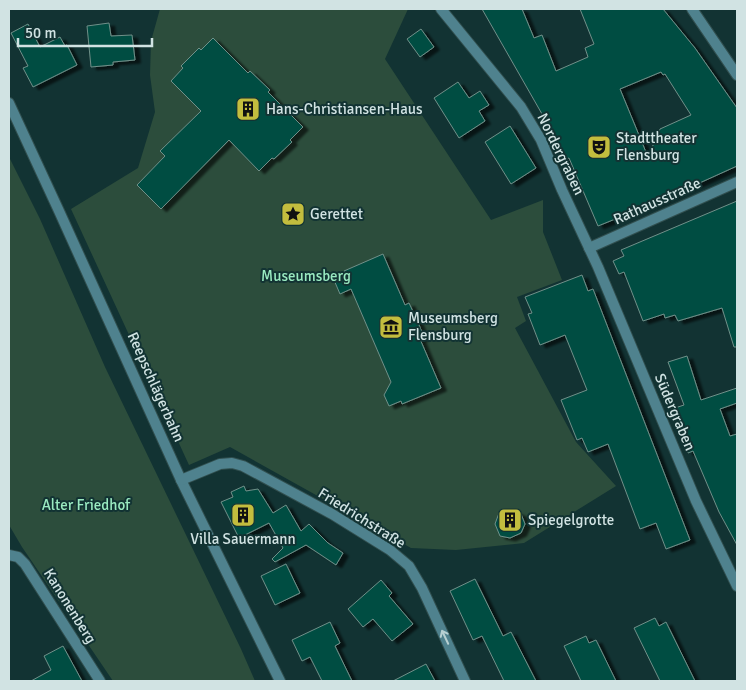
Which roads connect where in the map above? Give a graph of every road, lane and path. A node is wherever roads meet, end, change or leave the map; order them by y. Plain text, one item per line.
1 (441, 9) edge
2 (692, 9) edge
3 (737, 75) edge
4 (9, 103) edge
5 (737, 182) edge
6 (589, 248) junction
7 (181, 480) junction
8 (9, 555) edge
9 (737, 586) edge
10 (100, 681) edge
11 (280, 681) edge
12 (465, 681) edge

1 - 6 street, Nordergraben
2 - 3 street
4 - 7 street, Reepschlägerbahn
5 - 6 street, Rathausstraße
6 - 9 street, Südergraben
7 - 11 street, Reepschlägerbahn
12 -> 7 street, Friedrichstraße
8 - 10 street, Kanonenberg

